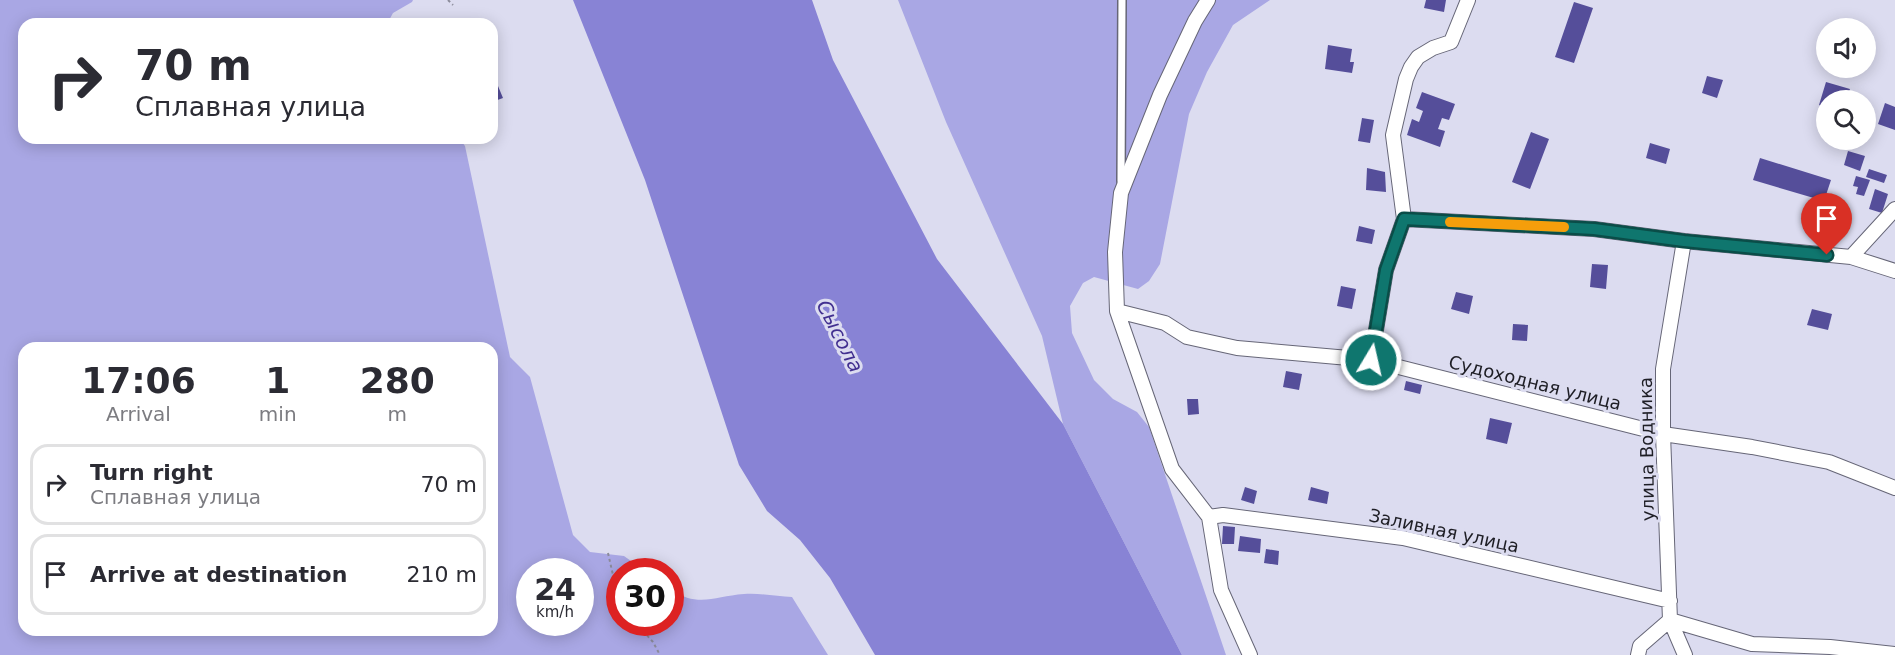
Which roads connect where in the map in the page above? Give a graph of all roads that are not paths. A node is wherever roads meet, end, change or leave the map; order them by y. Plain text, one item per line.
1 (1122, 0) edge
2 (1208, 0) edge
3 (1468, 0) edge
4 (1121, 193) junction
5 (1895, 209) edge
6 (1404, 219) junction
7 (1684, 241) junction
8 (1851, 257) junction
9 (1895, 271) edge
10 (1117, 311) junction
11 (1371, 360) junction
12 (1664, 434) junction
13 (1895, 488) edge
14 (1209, 518) junction
15 (1670, 601) junction
16 (1670, 620) junction
17 (1895, 654) edge
18 (1250, 655) edge
19 (1638, 655) edge
20 (1686, 655) edge

1 - 4 lane
2 - 4 street
3 - 6 street
4 - 10 street
5 - 8 street
6 - 7 street
6 - 11 street
7 - 8 street
7 - 12 street, улица Водника
8 - 9 street
10 - 11 street, Судоходная улица
10 - 14 street
11 - 12 street, Судоходная улица
12 - 13 street, Судоходная улица
12 - 15 street, улица Водника
14 - 15 street, Заливная улица
14 - 18 street
15 - 16 street, улица Водника
16 - 17 street
16 - 19 street
16 - 20 street, улица Водника

